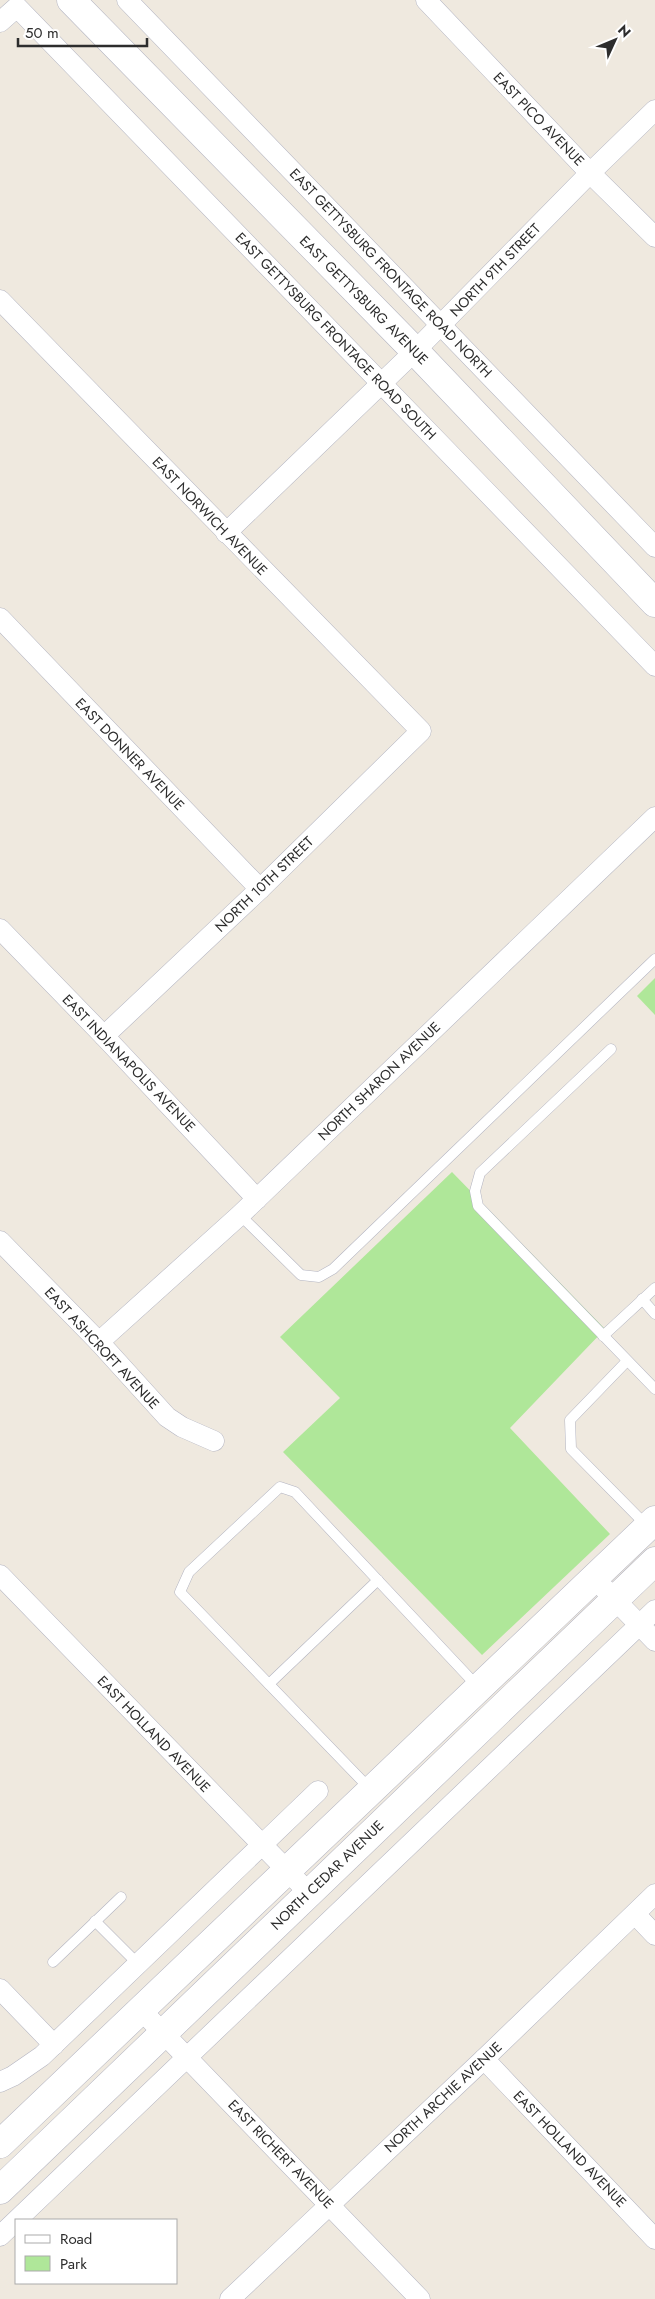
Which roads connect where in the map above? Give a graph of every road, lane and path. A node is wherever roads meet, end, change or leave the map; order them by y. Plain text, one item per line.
1 (70, 0) edge
2 (127, 0) edge
3 (426, 0) edge
4 (0, 22) edge
5 (655, 110) edge
6 (590, 173) junction
7 (655, 237) edge
8 (0, 300) edge
9 (441, 325) junction
10 (415, 351) junction
11 (382, 384) junction
12 (226, 533) junction
13 (655, 547) edge
14 (655, 603) edge
15 (0, 618) edge
16 (655, 666) edge
17 (421, 731) joint
18 (655, 817) edge
19 (260, 890) junction
20 (0, 929) edge
21 (655, 959) edge
22 (104, 1036) junction
23 (611, 1049) dead end
24 (257, 1199) junction
25 (240, 1215) junction
26 (0, 1241) edge
27 (655, 1288) edge
28 (642, 1299) junction
29 (655, 1314) edge
30 (603, 1336) junction
31 (99, 1342) junction
32 (627, 1361) junction
33 (655, 1388) edge
34 (214, 1442) dead end
35 (651, 1523) edge
36 (655, 1561) edge
37 (0, 1575) edge
38 (594, 1578) junction
39 (378, 1580) junction
40 (614, 1600) junction
41 (655, 1610) edge
42 (639, 1625) junction
43 (655, 1642) edge
44 (269, 1684) junction
45 (479, 1688) junction
46 (371, 1790) junction
47 (318, 1791) dead end
48 (262, 1846) junction
49 (286, 1871) junction
50 (309, 1893) junction
51 (655, 1894) edge
52 (121, 1896) dead end
53 (635, 1914) junction
54 (95, 1922) junction
55 (655, 1935) edge
56 (54, 1962) dead end
57 (138, 1964) junction
58 (0, 1989) edge
59 (141, 2010) junction
60 (163, 2033) junction
61 (54, 2045) junction
62 (188, 2057) junction
63 (484, 2059) junction
64 (0, 2082) edge
65 (0, 2144) edge
66 (0, 2190) edge
67 (329, 2205) junction
68 (18, 2219) edge
69 (15, 2222) edge
70 (0, 2236) edge
71 (655, 2239) edge
72 (230, 2299) edge
73 (420, 2299) edge

1 - 10 main road, EAST GETTYSBURG AVENUE
2 - 9 street, EAST GETTYSBURG FRONTAGE ROAD NORTH
3 - 6 street, EAST PICO AVENUE
4 - 11 street, EAST GETTYSBURG FRONTAGE ROAD SOUTH
5 - 6 street, NORTH 9TH STREET
6 - 7 street, EAST PICO AVENUE
6 - 9 street, NORTH 9TH STREET
8 - 12 street, EAST NORWICH AVENUE
9 - 10 street, NORTH 9TH STREET
9 - 13 street, EAST GETTYSBURG FRONTAGE ROAD NORTH
10 - 11 street, NORTH 9TH STREET
10 - 14 main road, EAST GETTYSBURG AVENUE
11 - 12 street, NORTH 9TH STREET
11 - 16 street, EAST GETTYSBURG FRONTAGE ROAD SOUTH
12 - 17 street, EAST NORWICH AVENUE
15 - 19 street, EAST DONNER AVENUE
17 - 19 street, NORTH 10TH STREET
18 - 24 street, NORTH SHARON AVENUE
19 - 22 street, NORTH 10TH STREET
20 - 22 street, EAST INDIANAPOLIS AVENUE
21 - 25 lane
22 - 24 street, EAST INDIANAPOLIS AVENUE
23 - 30 lane
24 - 25 street, NORTH SHARON AVENUE
25 - 31 street, NORTH SHARON AVENUE
26 - 31 street, EAST ASHCROFT AVENUE
27 - 28 lane
28 - 29 lane
28 - 30 lane
30 - 32 lane
31 - 34 street, EAST ASHCROFT AVENUE
32 - 33 lane
32 - 35 lane
35 - 38 main road
36 - 40 main road, NORTH CEDAR AVENUE
37 - 48 street, EAST HOLLAND AVENUE
38 - 40 street
38 - 45 main road
39 - 44 lane
39 - 44 lane
39 - 45 lane
40 - 42 street
40 - 50 main road, NORTH CEDAR AVENUE
41 - 42 street
42 - 43 street
42 - 62 street
44 - 46 lane
45 - 46 main road
46 - 49 main road
47 - 48 street
48 - 49 street, EAST HOLLAND AVENUE
48 - 57 street
49 - 50 street, EAST HOLLAND AVENUE
49 - 59 main road
50 - 60 main road, NORTH CEDAR AVENUE
51 - 53 street, NORTH ARCHIE AVENUE
52 - 54 lane
53 - 55 street
53 - 63 street, NORTH ARCHIE AVENUE
54 - 56 lane
54 - 57 lane
57 - 61 street
58 - 61 street
59 - 60 street, EAST RICHERT AVENUE
59 - 65 main road
60 - 62 street, EAST RICHERT AVENUE
60 - 66 main road, NORTH CEDAR AVENUE
61 - 64 street
62 - 67 street, EAST RICHERT AVENUE
62 - 68 street
63 - 67 street, NORTH ARCHIE AVENUE
63 - 71 street, EAST HOLLAND AVENUE
67 - 72 street, NORTH ARCHIE AVENUE
67 - 73 street, EAST RICHERT AVENUE
69 - 70 street

